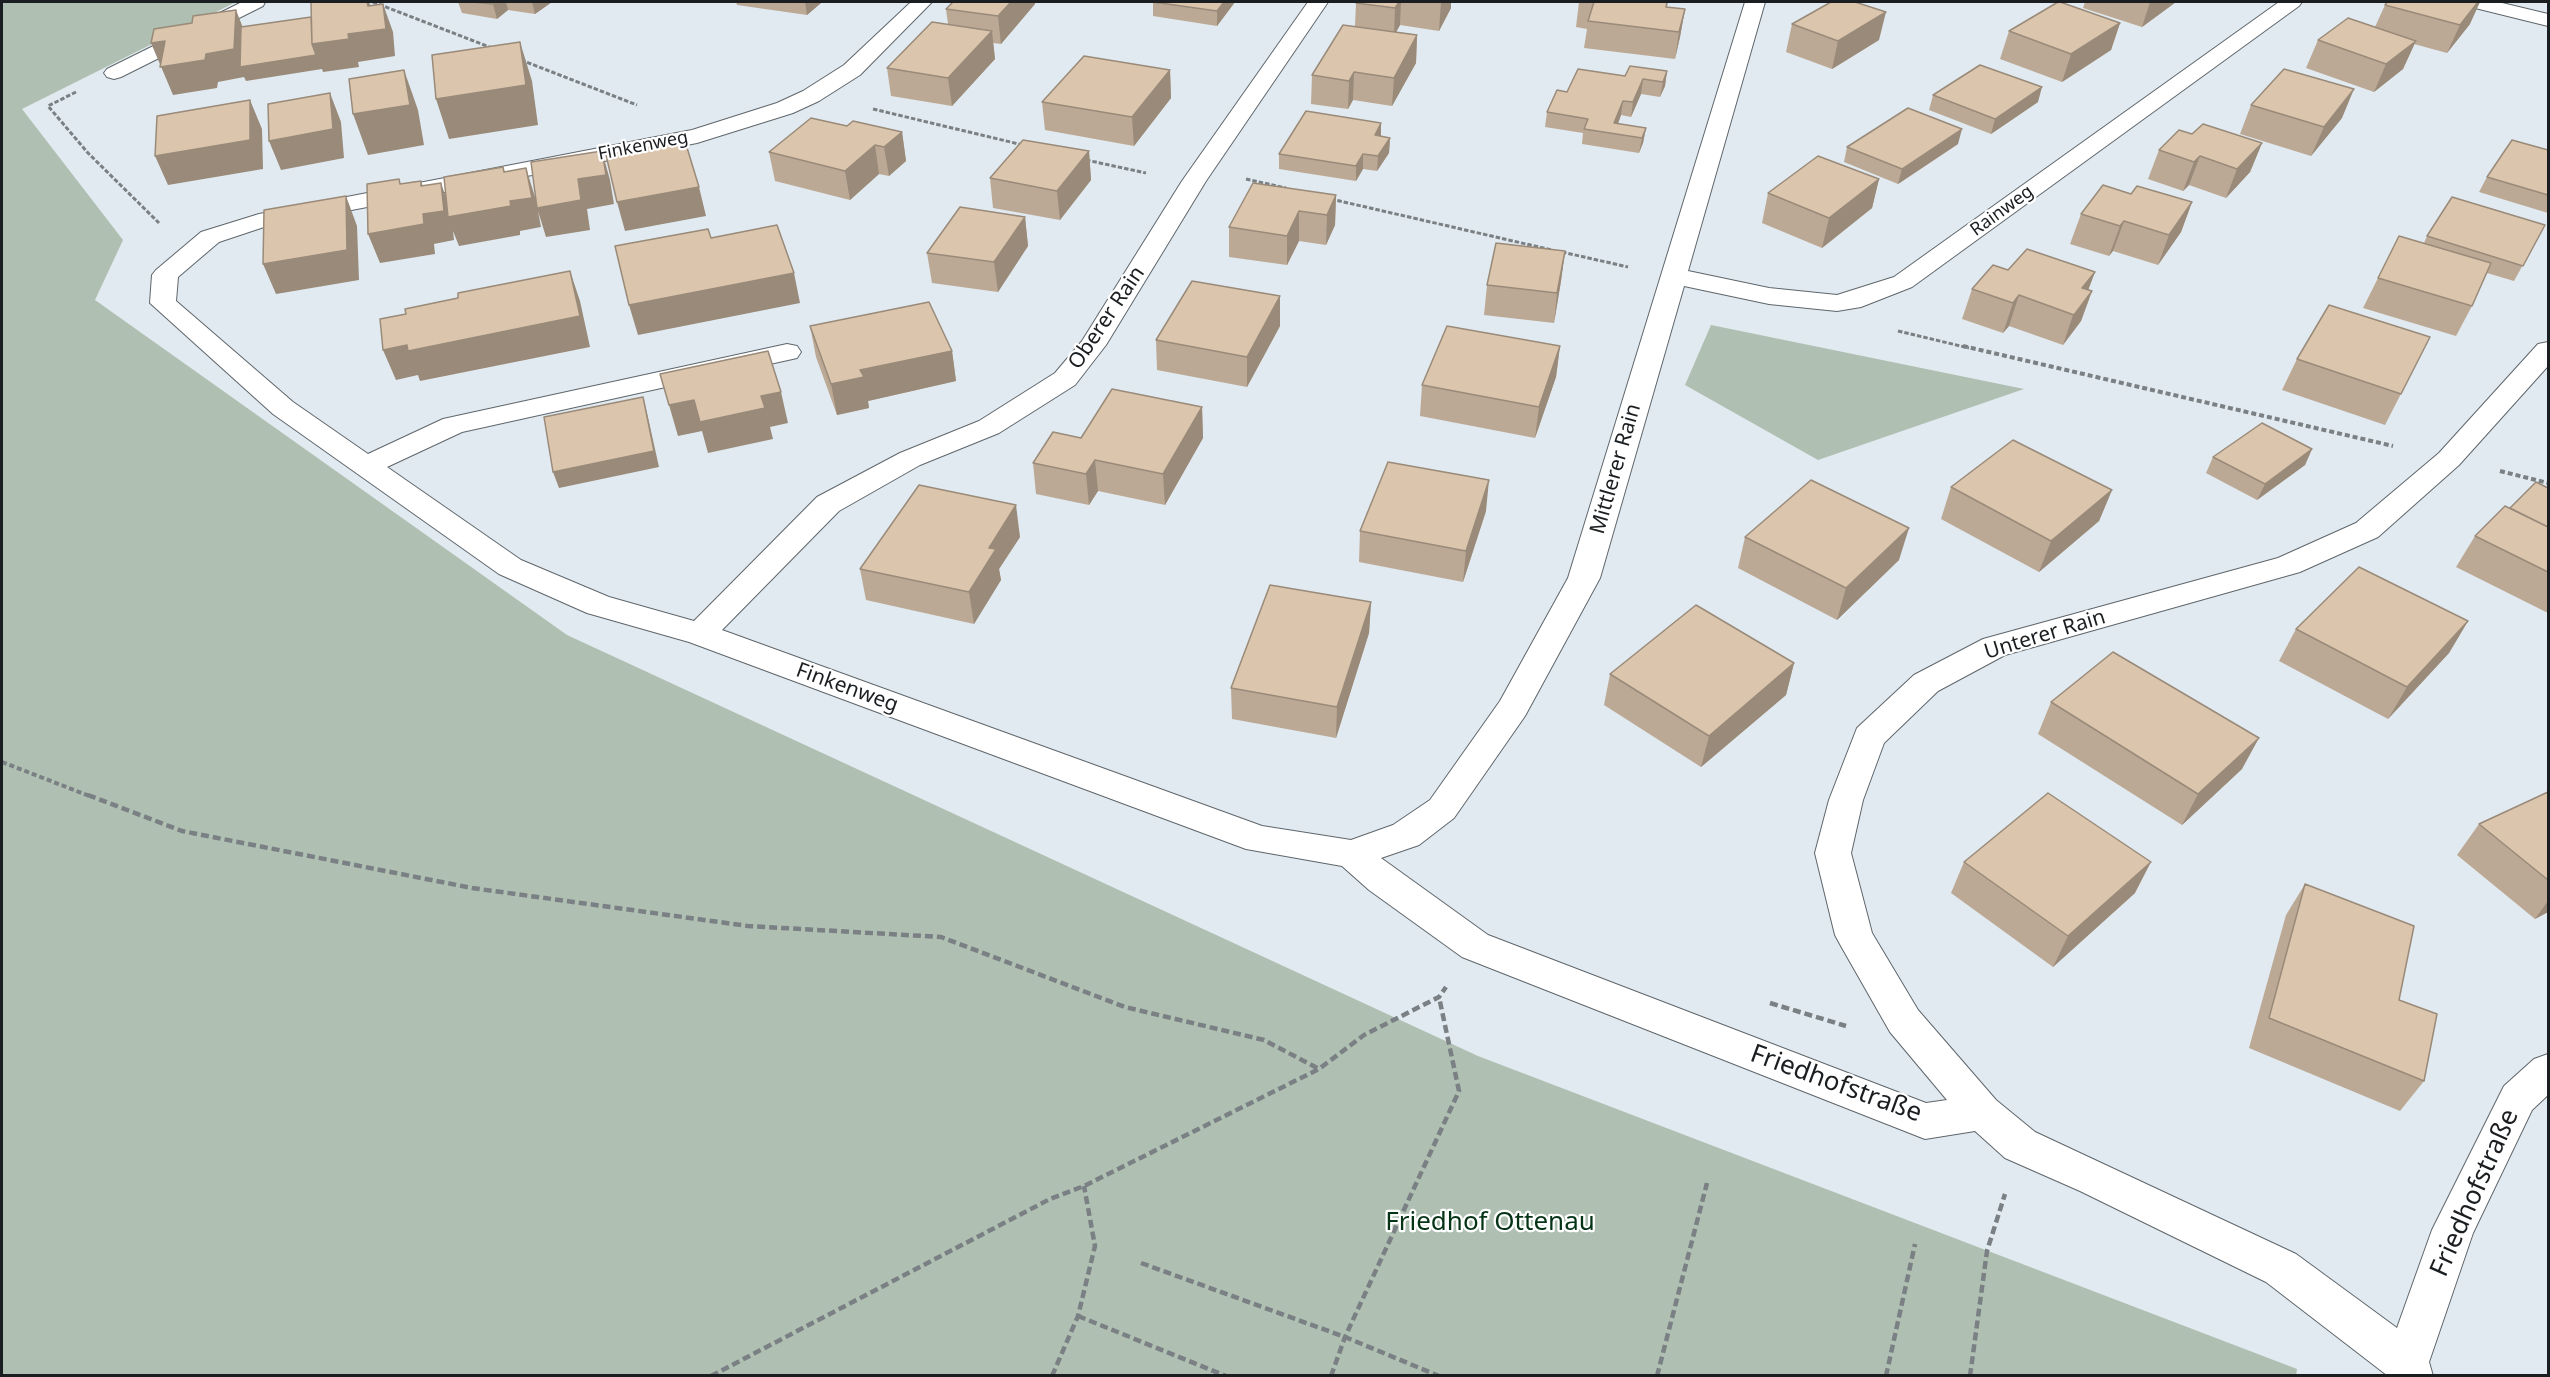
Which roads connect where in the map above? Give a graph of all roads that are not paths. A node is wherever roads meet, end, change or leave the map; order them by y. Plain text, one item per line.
1 (256, 2) edge
2 (922, 2) edge
3 (1318, 2) edge
4 (1755, 2) edge
5 (2292, 2) edge
6 (2474, 2) edge
7 (2548, 20) edge
8 (114, 73) road end
9 (1673, 276) junction
10 (2548, 350) edge
11 (787, 352) dead end
12 (367, 466) junction
13 (700, 634) junction
14 (1352, 854) junction
15 (2548, 1071) edge
16 (1982, 1112) junction
17 (2404, 1371) edge

1 - 8 lane
2 - 12 street, Finkenweg
3 - 13 street, Oberer Rain
4 - 9 street, Mittlerer Rain
5 - 9 street, Rainweg
6 - 7 street
9 - 14 street, Mittlerer Rain
10 - 16 street, Unterer Rain
11 - 12 street
12 - 13 street, Finkenweg
13 - 14 street, Finkenweg
14 - 16 street, Friedhofstraße
15 - 17 street, Friedhofstraße
16 - 17 street, Friedhofstraße

